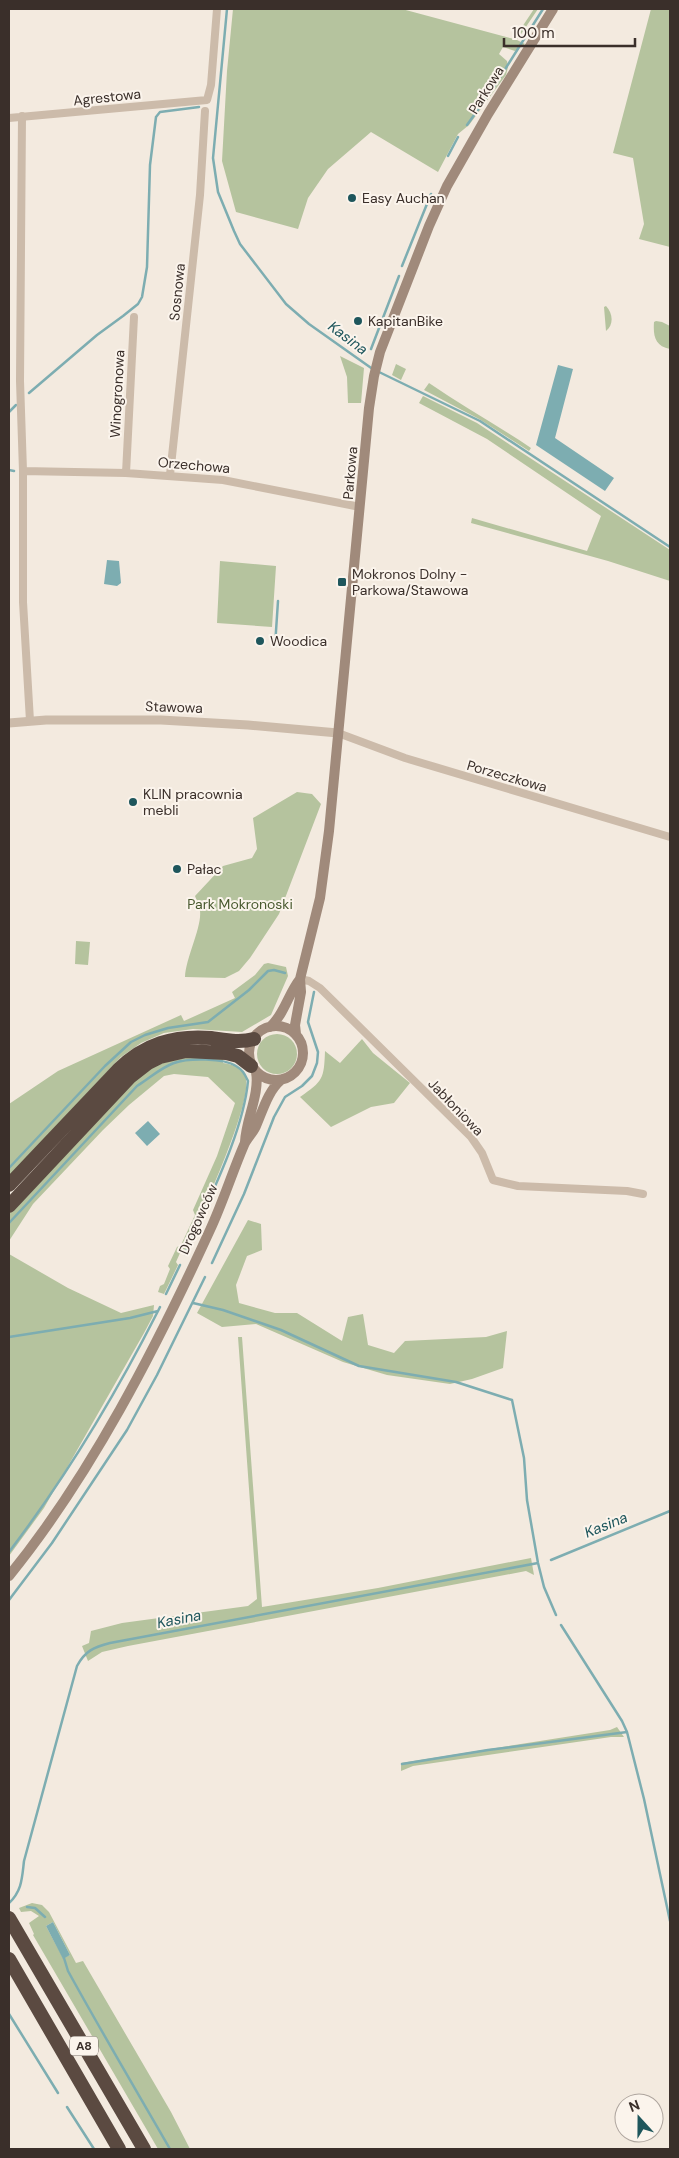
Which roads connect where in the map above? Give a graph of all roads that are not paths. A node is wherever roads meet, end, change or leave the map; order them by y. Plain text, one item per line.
1 (217, 9) edge
2 (553, 9) edge
3 (205, 111) dead end
4 (22, 116) junction
5 (9, 118) edge
6 (134, 317) dead end
7 (23, 471) junction
8 (126, 473) junction
9 (170, 475) junction
10 (360, 507) junction
11 (30, 721) junction
12 (9, 723) edge
13 (338, 733) junction
14 (670, 837) edge
15 (300, 979) junction
16 (270, 1027) junction
17 (296, 1034) junction
18 (254, 1039) junction
19 (254, 1069) junction
20 (281, 1080) junction
21 (245, 1143) junction
22 (9, 1185) edge
23 (643, 1194) dead end
24 (9, 1206) edge
25 (9, 1576) edge
26 (9, 1918) edge
27 (9, 1959) edge
28 (119, 2149) edge
29 (144, 2149) edge

1 - 4 street, Agrestowa
2 - 10 main road, Parkowa
3 - 9 street, Sosnowa
4 - 5 street, Agrestowa
4 - 7 street
6 - 8 street, Winogronowa
7 - 8 street, Orzechowa
7 - 11 street
8 - 9 street, Orzechowa
9 - 10 street, Orzechowa
10 - 13 main road, Parkowa
11 - 12 street, Stawowa
11 - 13 street, Stawowa
13 - 14 street, Porzeczkowa
13 - 15 main road, Parkowa
15 - 16 main road, Parkowa
15 - 17 main road, Parkowa
15 - 23 street, Jabłoniowa
16 - 17 main road
16 - 18 main road
17 - 20 main road
18 - 19 main road
18 - 22 highway
19 - 20 main road
19 - 21 main road, Drogowców
19 - 24 highway
20 - 21 main road, Drogowców
21 - 25 main road, Drogowców
26 - 29 highway, A8
27 - 28 highway, A8

